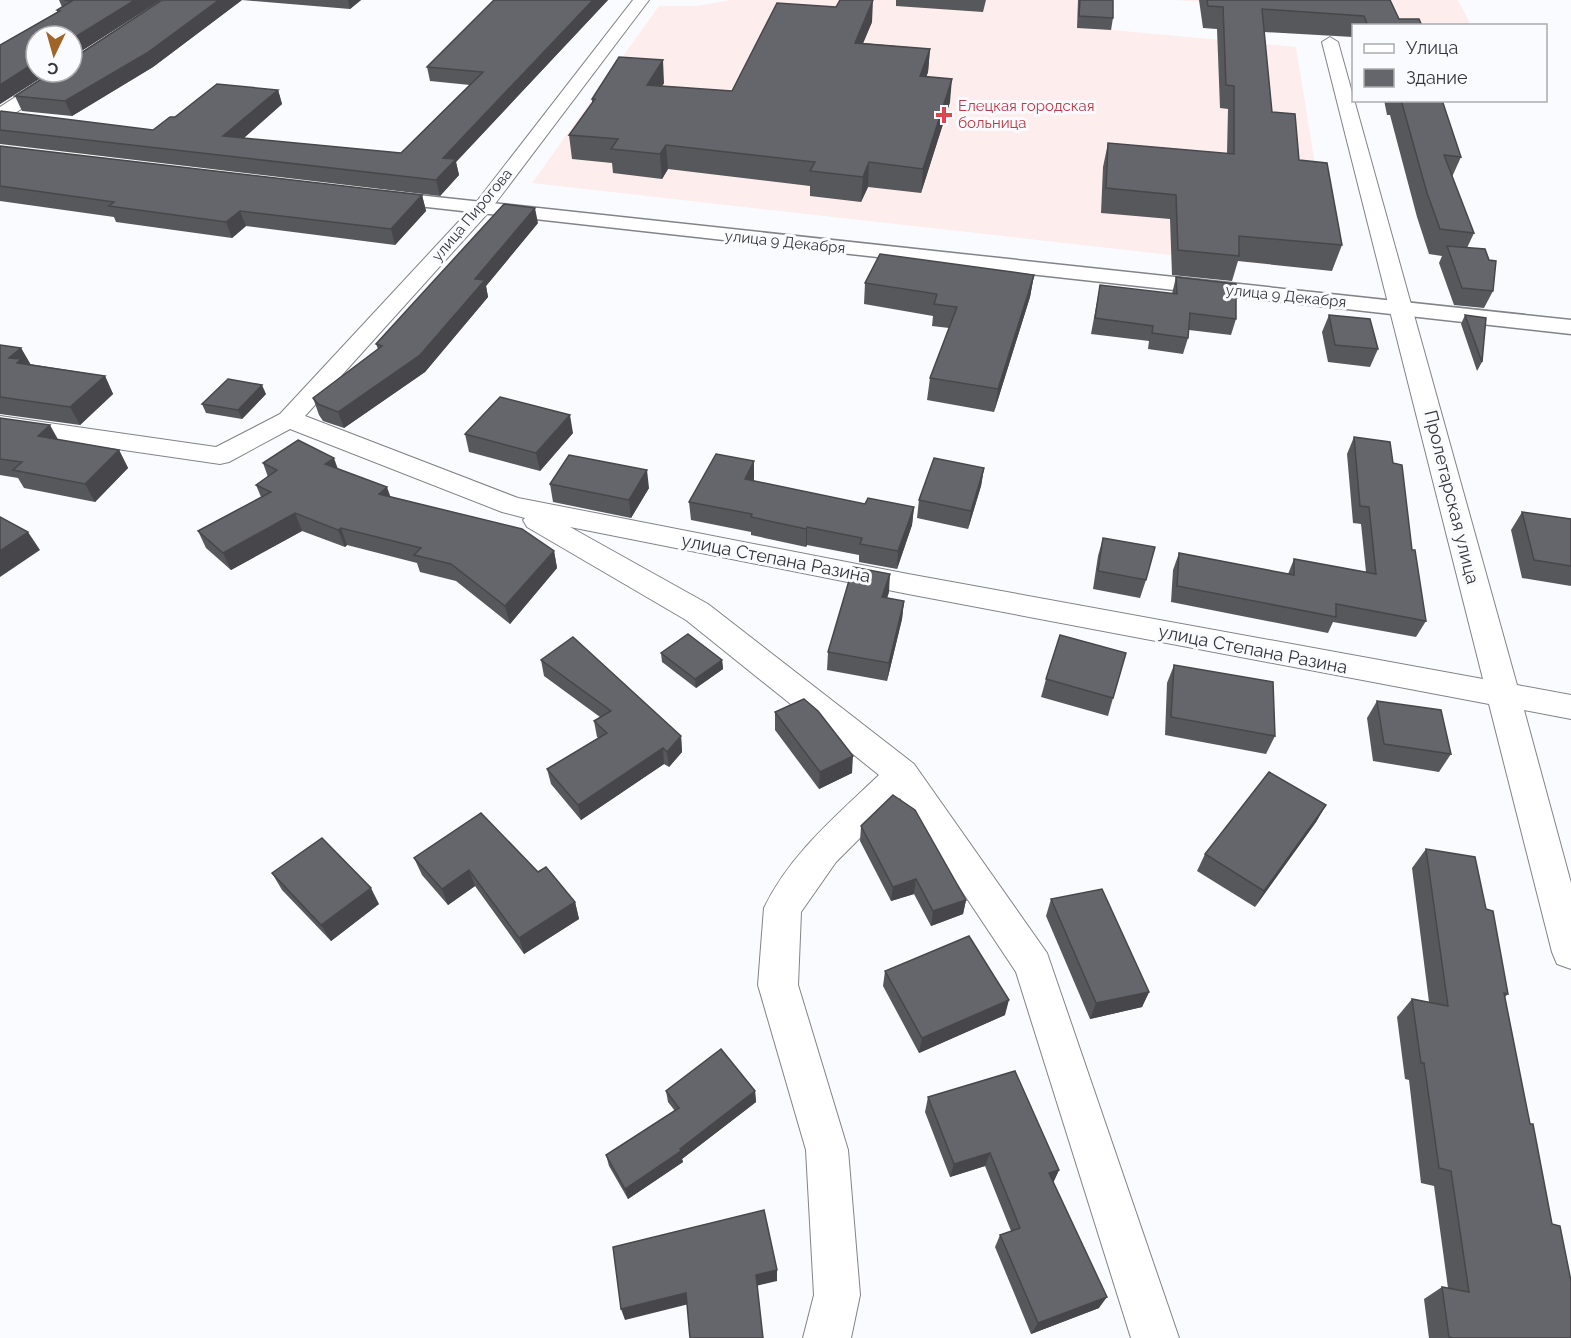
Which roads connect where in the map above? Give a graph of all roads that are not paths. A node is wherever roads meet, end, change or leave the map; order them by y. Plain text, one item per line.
1 (641, 0) edge
2 (1330, 42) edge
3 (48, 84) edge
4 (0, 115) edge
5 (364, 195) edge
6 (481, 209) junction
7 (1404, 309) junction
8 (1571, 327) edge
9 (289, 419) junction
10 (0, 424) edge
11 (512, 506) junction
12 (1502, 695) junction
13 (1571, 707) edge
14 (902, 774) junction
15 (1571, 952) edge
16 (826, 1338) edge
17 (1155, 1338) edge

1 - 6 street, улица Пирогова
2 - 7 street, Пролетарская улица
3 - 4 street
5 - 6 street, улица 9 Декабря
6 - 7 street, улица 9 Декабря
6 - 9 street, улица Пирогова
7 - 8 street, улица 9 Декабря
7 - 12 street, Пролетарская улица
9 - 10 street
9 - 11 street, улица Степана Разина
11 - 12 street, улица Степана Разина
11 - 14 street
12 - 13 street, улица Степана Разина
12 - 15 street, Пролетарская улица
14 - 16 street
14 - 17 street

